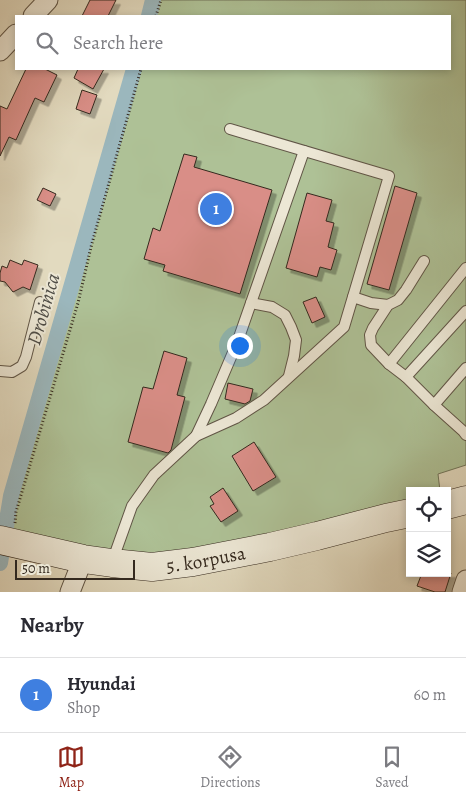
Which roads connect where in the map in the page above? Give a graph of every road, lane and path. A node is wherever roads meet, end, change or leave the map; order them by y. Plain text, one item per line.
1 (48, 0) edge
2 (161, 0) edge
3 (34, 15) edge
4 (156, 15) edge
5 (15, 35) edge
6 (0, 51) edge
7 (141, 70) edge
8 (230, 129) dead end
9 (304, 151) junction
10 (424, 261) dead end
11 (466, 268) edge
12 (353, 297) junction
13 (40, 302) dead end
14 (251, 302) junction
15 (388, 306) junction
16 (466, 311) edge
17 (389, 364) junction
18 (466, 368) edge
19 (0, 371) edge
20 (289, 377) junction
21 (406, 377) junction
22 (434, 406) junction
23 (465, 431) edge
24 (196, 436) junction
25 (466, 500) edge
26 (451, 505) edge
27 (406, 514) edge
28 (6, 541) edge
29 (83, 559) junction
30 (112, 563) junction
31 (466, 580) edge
32 (70, 592) edge
33 (462, 592) edge

1 - 3 street
2 - 4 path
5 - 6 street
7 - 28 path
8 - 9 lane
9 - 12 lane
9 - 14 lane
10 - 15 lane
11 - 17 lane
12 - 15 lane
12 - 20 lane
13 - 19 lane
14 - 20 lane
14 - 24 lane
15 - 17 lane
16 - 21 lane
17 - 21 lane
18 - 22 lane
20 - 24 lane
21 - 22 lane
22 - 23 lane
24 - 30 lane
25 - 26 street
27 - 30 street, 5. korpusa
28 - 29 street, 5. korpusa
29 - 30 street, 5. korpusa
29 - 32 street
31 - 33 street

